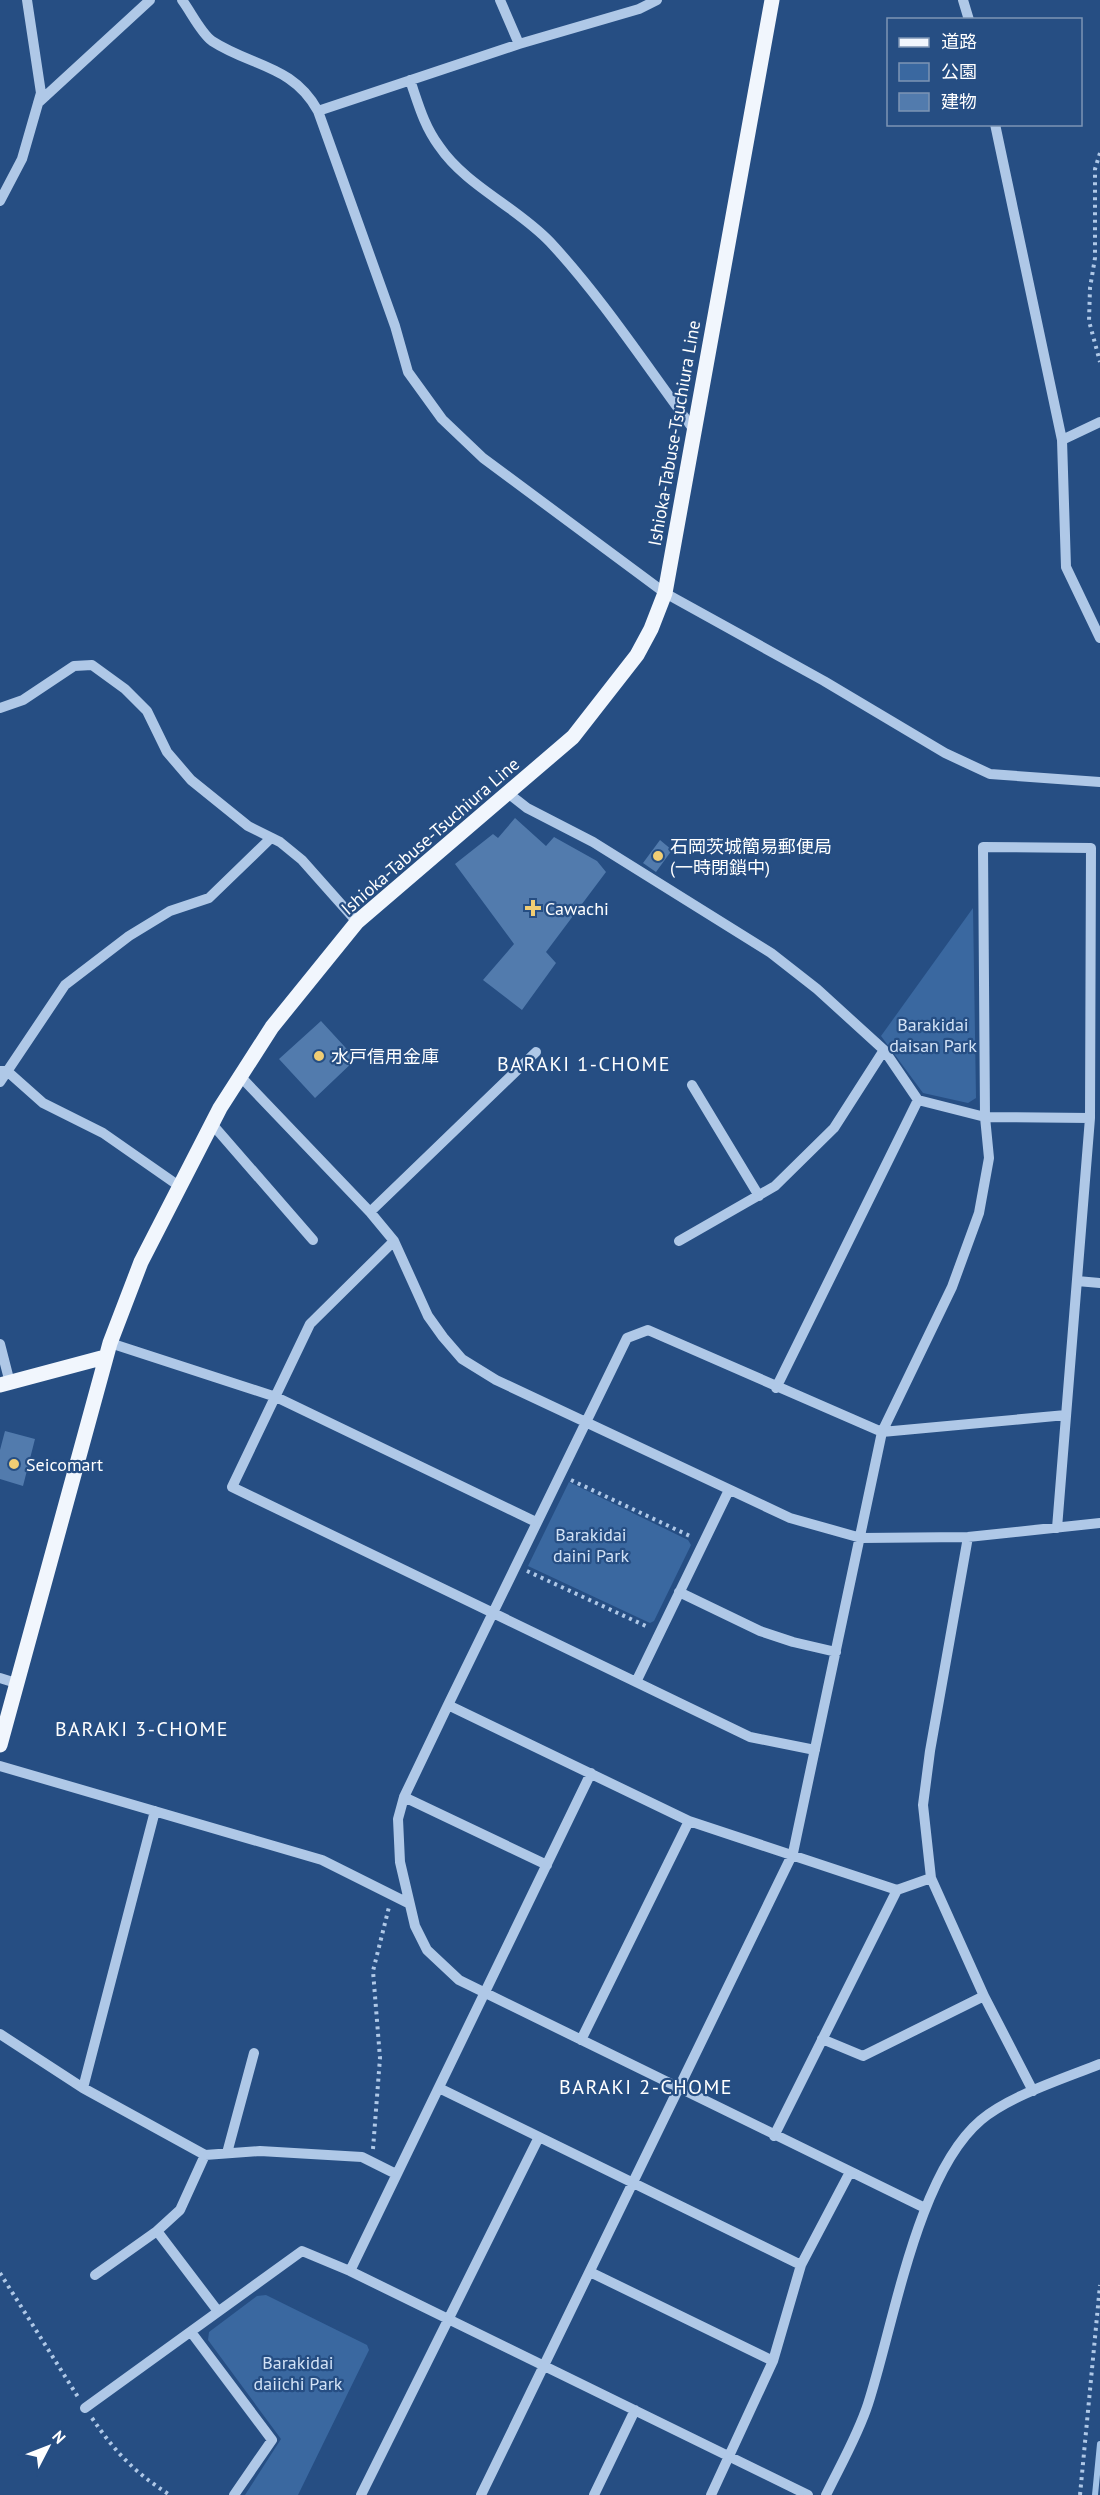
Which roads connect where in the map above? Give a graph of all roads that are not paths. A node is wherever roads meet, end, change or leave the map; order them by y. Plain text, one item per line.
1 (27, 0) edge
2 (150, 0) edge
3 (182, 0) edge
4 (500, 0) edge
5 (657, 0) edge
6 (772, 0) edge
7 (963, 0) edge
8 (968, 18) edge
9 (519, 44) junction
10 (410, 80) junction
11 (38, 104) junction
12 (318, 111) junction
13 (995, 126) edge
14 (0, 201) edge
15 (1100, 422) edge
16 (694, 430) junction
17 (1062, 440) junction
18 (665, 592) junction
19 (1100, 638) edge
20 (0, 708) edge
21 (1100, 782) edge
22 (509, 794) junction
23 (271, 838) junction
24 (357, 922) junction
25 (1095, 983) edge
26 (884, 1050) junction
27 (536, 1052) dead end
28 (4, 1071) edge
29 (239, 1075) junction
30 (0, 1082) edge
31 (692, 1085) dead end
32 (918, 1100) junction
33 (985, 1117) junction
34 (1090, 1118) junction
35 (212, 1124) junction
36 (179, 1186) junction
37 (759, 1196) junction
38 (370, 1212) junction
39 (313, 1240) dead end
40 (394, 1241) junction
41 (679, 1241) dead end
42 (1077, 1281) junction
43 (1100, 1283) edge
44 (0, 1344) edge
45 (108, 1350) junction
46 (5, 1384) edge
47 (776, 1388) junction
48 (276, 1397) junction
49 (1066, 1415) junction
50 (584, 1423) junction
51 (882, 1432) junction
52 (729, 1490) junction
53 (536, 1522) junction
54 (1100, 1523) edge
55 (1057, 1528) junction
56 (968, 1537) junction
57 (861, 1538) junction
58 (680, 1592) junction
59 (492, 1613) junction
60 (836, 1652) junction
61 (0, 1678) edge
62 (636, 1682) junction
63 (16, 1683) junction
64 (448, 1705) junction
65 (0, 1745) edge
66 (815, 1750) junction
67 (0, 1766) edge
68 (591, 1773) junction
69 (404, 1797) junction
70 (155, 1811) junction
71 (689, 1821) junction
72 (793, 1853) junction
73 (547, 1865) junction
74 (931, 1878) junction
75 (897, 1890) junction
76 (408, 1904) junction
77 (484, 1993) junction
78 (984, 1996) junction
79 (0, 2034) edge
80 (822, 2039) junction
81 (581, 2040) junction
82 (254, 2053) dead end
83 (1100, 2064) edge
84 (83, 2088) junction
85 (439, 2088) junction
86 (678, 2088) junction
87 (1033, 2091) junction
88 (774, 2136) junction
89 (539, 2137) junction
90 (227, 2153) junction
91 (205, 2155) junction
92 (850, 2172) junction
93 (396, 2174) junction
94 (633, 2182) junction
95 (925, 2208) junction
96 (157, 2231) junction
97 (801, 2265) junction
98 (350, 2271) junction
99 (590, 2272) junction
100 (95, 2275) dead end
101 (217, 2310) junction
102 (448, 2319) junction
103 (191, 2332) junction
104 (773, 2361) junction
105 (544, 2366) junction
106 (85, 2408) road end
107 (635, 2410) junction
108 (730, 2457) junction
109 (234, 2495) edge
110 (361, 2495) edge
111 (481, 2495) edge
112 (594, 2495) edge
113 (711, 2495) edge
114 (808, 2495) edge
115 (826, 2495) edge

1 - 11 street
2 - 11 street
3 - 12 street
4 - 9 street
5 - 9 street
6 - 16 main road, Ishioka-Tabuse-Tsuchiura Line
7 - 8 street
9 - 10 street
10 - 12 street
10 - 16 street
11 - 14 street
12 - 18 street
13 - 17 street
15 - 17 street
16 - 18 main road, Ishioka-Tabuse-Tsuchiura Line
17 - 19 street
18 - 21 street
18 - 22 main road, Ishioka-Tabuse-Tsuchiura Line
20 - 23 street
22 - 24 main road, Ishioka-Tabuse-Tsuchiura Line
22 - 26 street
23 - 24 street
23 - 28 street
24 - 29 main road, Ishioka-Tabuse-Tsuchiura Line
25 - 33 street
25 - 34 street
26 - 32 street
26 - 37 street
27 - 38 street
28 - 30 street
28 - 36 street
29 - 35 main road, Ishioka-Tabuse-Tsuchiura Line
29 - 38 street
31 - 37 street
32 - 33 street
32 - 47 street
33 - 34 street
33 - 51 street
34 - 42 street
35 - 36 main road, Ishioka-Tabuse-Tsuchiura Line
35 - 39 street
36 - 45 main road, Ishioka-Tabuse-Tsuchiura Line
37 - 41 street
38 - 40 street
40 - 48 street
40 - 50 street
42 - 43 street
42 - 49 street
44 - 46 street
45 - 46 main road
45 - 48 street
45 - 63 main road, Ishioka-Tabuse-Tsuchiura Line
47 - 50 street
47 - 51 street
48 - 53 street
48 - 59 street
49 - 51 street
49 - 55 street
50 - 52 street
50 - 53 street
51 - 57 street
52 - 57 street
52 - 58 street
53 - 59 street
54 - 55 street
55 - 56 street
56 - 57 street
56 - 74 street
57 - 60 street
58 - 60 street
58 - 62 street
59 - 62 street
59 - 64 street
60 - 66 street
61 - 63 street
62 - 66 street
63 - 65 main road, Ishioka-Tabuse-Tsuchiura Line
64 - 68 street
64 - 69 street
66 - 72 street
67 - 70 street
68 - 71 street
68 - 73 street
69 - 73 street
69 - 76 street
70 - 76 street
70 - 84 street
71 - 72 street
71 - 81 street
72 - 75 street
72 - 86 street
73 - 77 street
74 - 75 street
74 - 78 street
75 - 80 street
76 - 77 street
77 - 81 street
77 - 85 street
78 - 80 street
78 - 87 street
79 - 84 street
80 - 88 street
81 - 86 street
82 - 90 street
83 - 87 street
84 - 91 street
85 - 89 street
85 - 93 street
86 - 88 street
86 - 94 street
87 - 95 street
88 - 92 street
89 - 94 street
89 - 102 street
90 - 91 street
90 - 93 street
91 - 96 street
92 - 95 street
92 - 97 street
93 - 98 street
94 - 97 street
94 - 99 street
95 - 115 street
96 - 100 street
96 - 101 street
97 - 104 street
98 - 101 street
98 - 102 street
99 - 104 street
99 - 105 street
101 - 103 street
102 - 105 street
102 - 110 street
103 - 106 street
103 - 109 street
104 - 108 street
105 - 107 street
105 - 111 street
107 - 108 street
107 - 112 street
108 - 113 street
108 - 114 street

